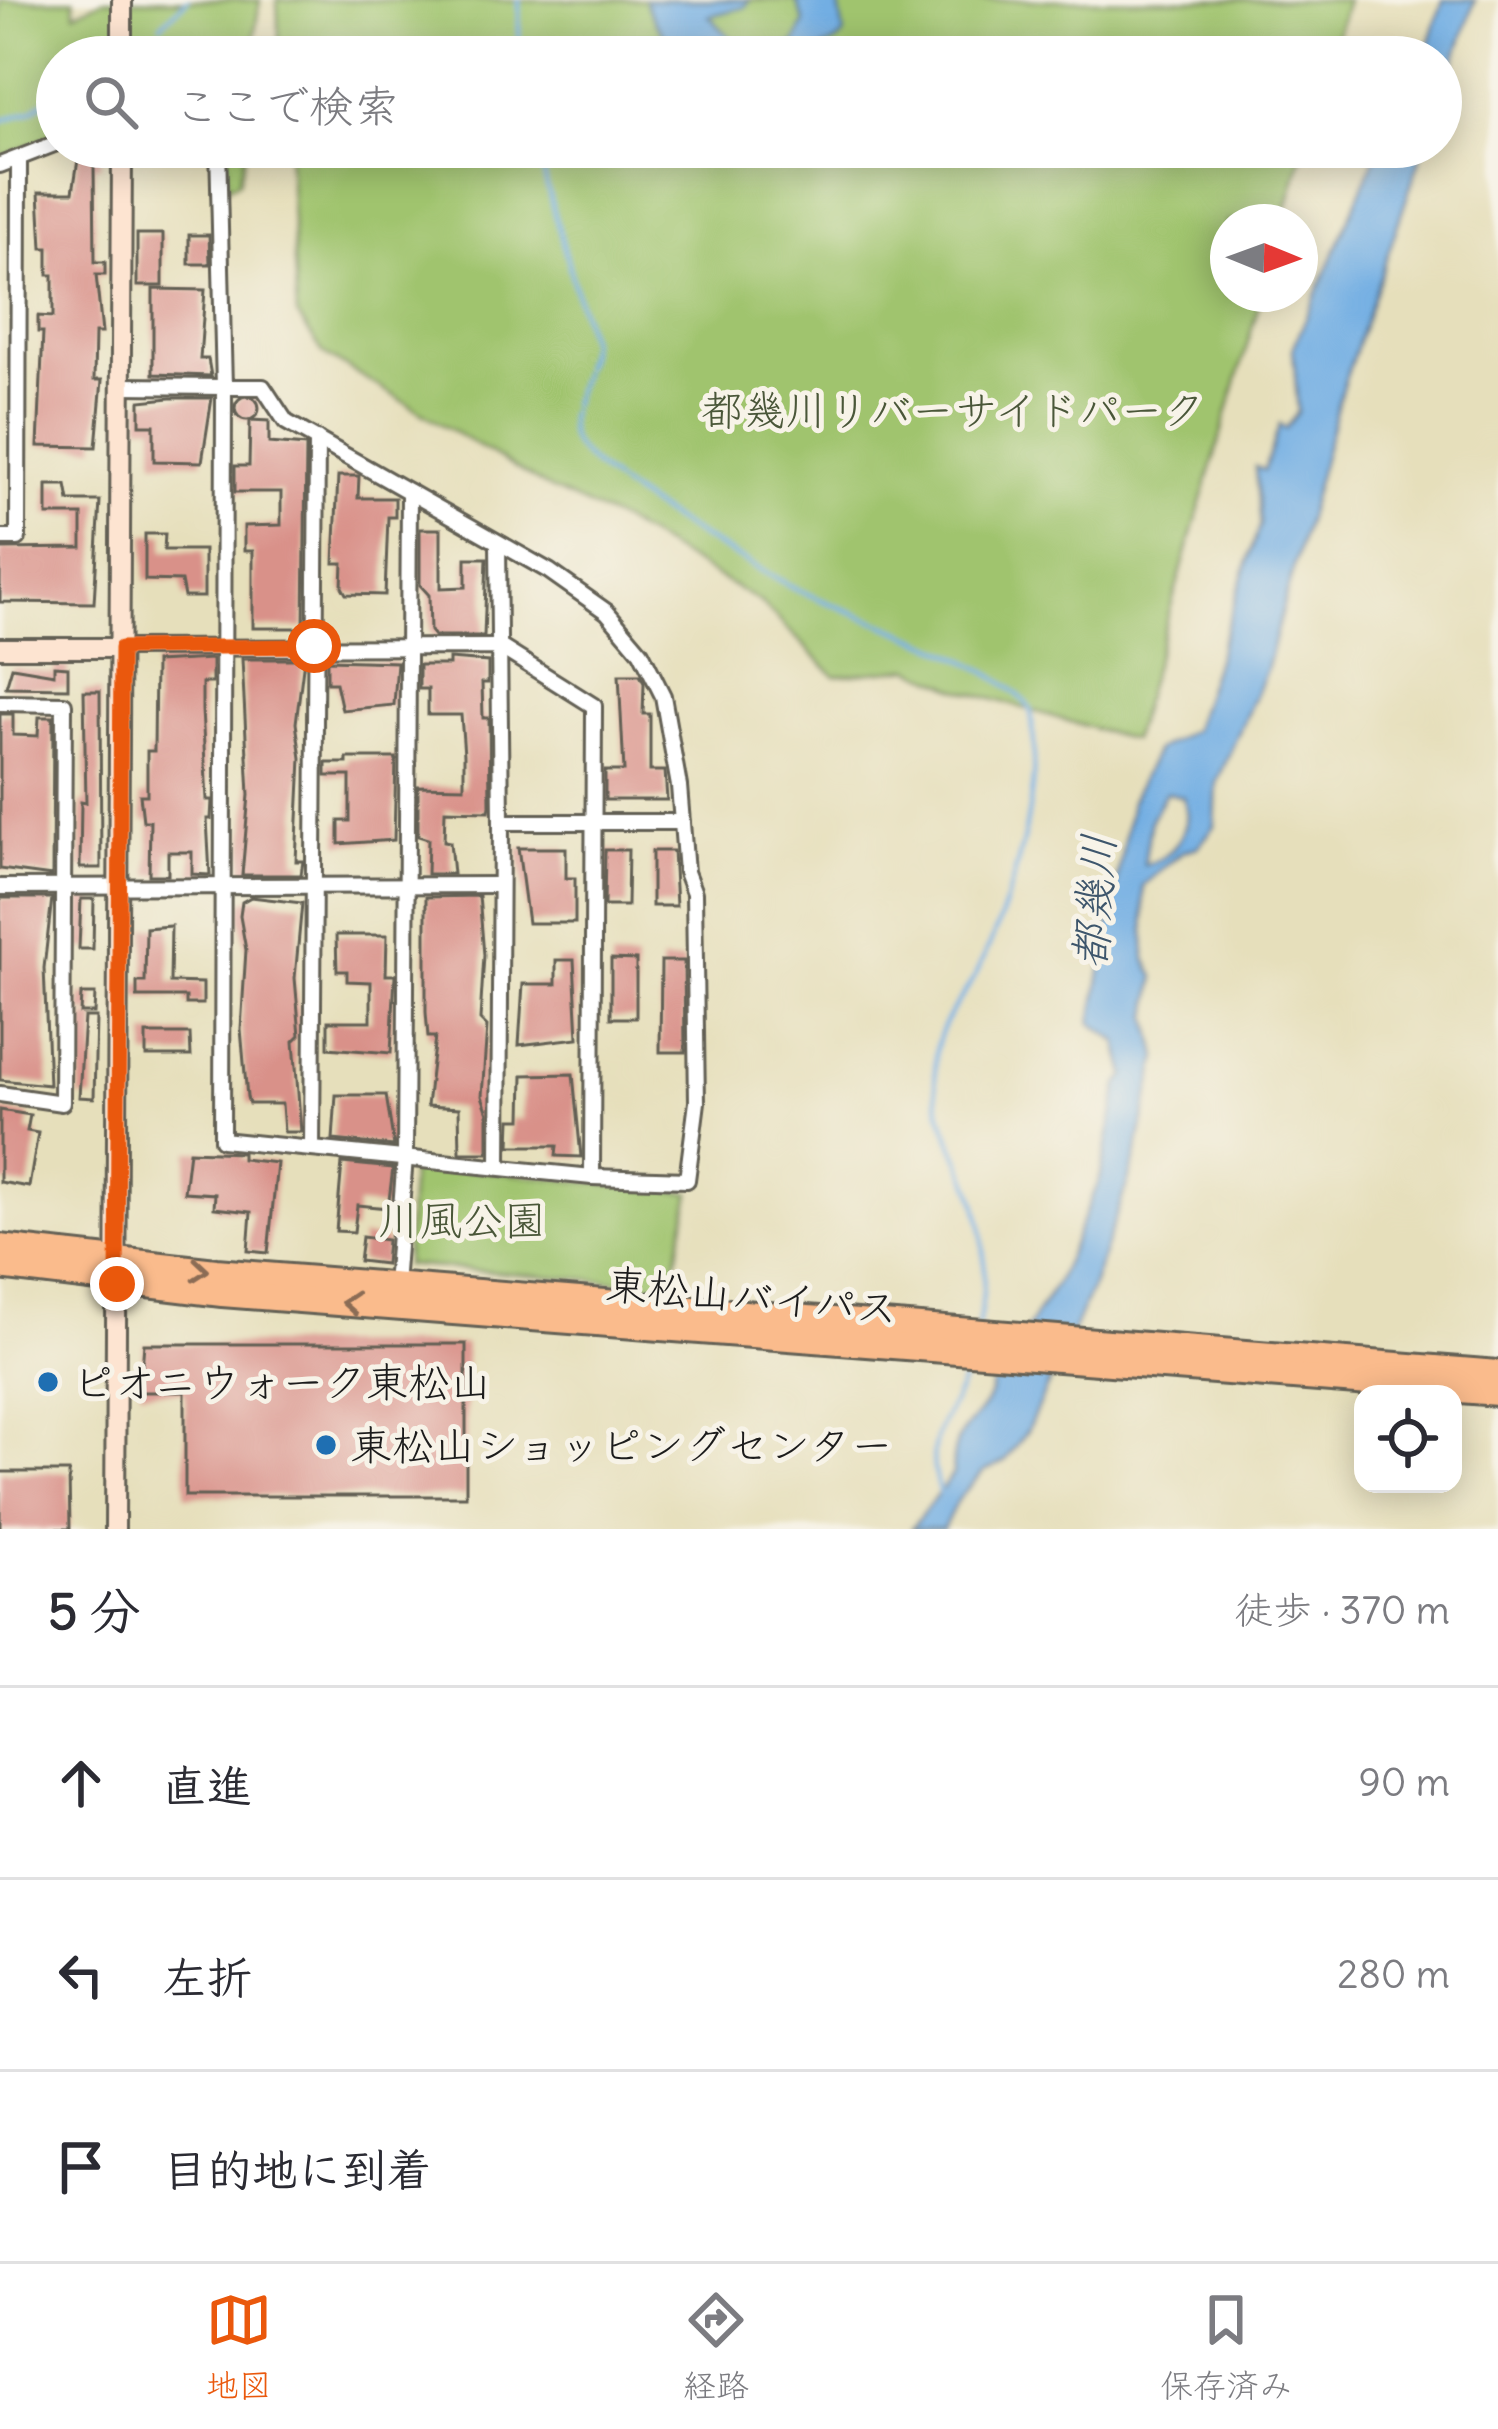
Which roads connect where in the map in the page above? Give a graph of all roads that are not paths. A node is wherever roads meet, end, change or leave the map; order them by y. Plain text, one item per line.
1 (122, 0) edge
2 (122, 36) edge
3 (36, 154) edge
4 (19, 162) junction
5 (0, 165) edge
6 (122, 168) edge
7 (219, 168) edge
8 (121, 386) junction
9 (224, 387) junction
10 (317, 439) junction
11 (409, 492) junction
12 (0, 538) edge
13 (498, 543) junction
14 (314, 646) junction
15 (406, 646) junction
16 (220, 647) junction
17 (500, 647) junction
18 (0, 648) edge
19 (121, 648) junction
20 (0, 703) edge
21 (500, 822) junction
22 (593, 822) junction
23 (682, 822) junction
24 (500, 885) junction
25 (313, 886) junction
26 (404, 886) junction
27 (0, 887) edge
28 (64, 887) junction
29 (120, 887) junction
30 (220, 887) junction
31 (0, 1094) edge
32 (312, 1149) junction
33 (405, 1157) junction
34 (499, 1167) junction
35 (592, 1177) junction
36 (0, 1247) edge
37 (0, 1268) edge
38 (117, 1274) junction
39 (395, 1285) junction
40 (721, 1323) junction
41 (1284, 1366) junction
42 (1498, 1372) edge
43 (1498, 1393) edge
44 (115, 1529) edge

1 - 2 street
3 - 4 street
4 - 5 street
4 - 12 street
6 - 8 street
7 - 9 street
8 - 9 street
8 - 19 street
9 - 10 street
9 - 16 street
10 - 11 street
10 - 14 street
11 - 13 street
11 - 15 street
13 - 17 street
13 - 23 street
14 - 15 street
14 - 16 street
14 - 25 street
15 - 17 street
15 - 26 street
16 - 19 street
16 - 30 street
17 - 21 street
17 - 22 street
18 - 19 street
19 - 29 street
20 - 28 street
21 - 22 street
21 - 24 street
22 - 23 street
22 - 35 street
23 - 35 street
24 - 26 street
24 - 34 street
25 - 26 street
25 - 30 street
25 - 32 street
26 - 33 street
27 - 28 street
28 - 29 street
28 - 31 street
29 - 30 street
29 - 38 street
30 - 32 street
32 - 33 street
33 - 34 street
33 - 39 street
34 - 35 street
36 - 38 highway, 東松山バイパス
37 - 38 highway, 東松山バイパス
38 -> 39 highway, 東松山バイパス
40 -> 38 highway, 東松山バイパス
38 - 44 street
39 - 40 highway, 東松山バイパス
40 - 41 highway, 東松山バイパス
41 - 42 highway, 東松山バイパス
41 - 43 highway, 東松山バイパス

